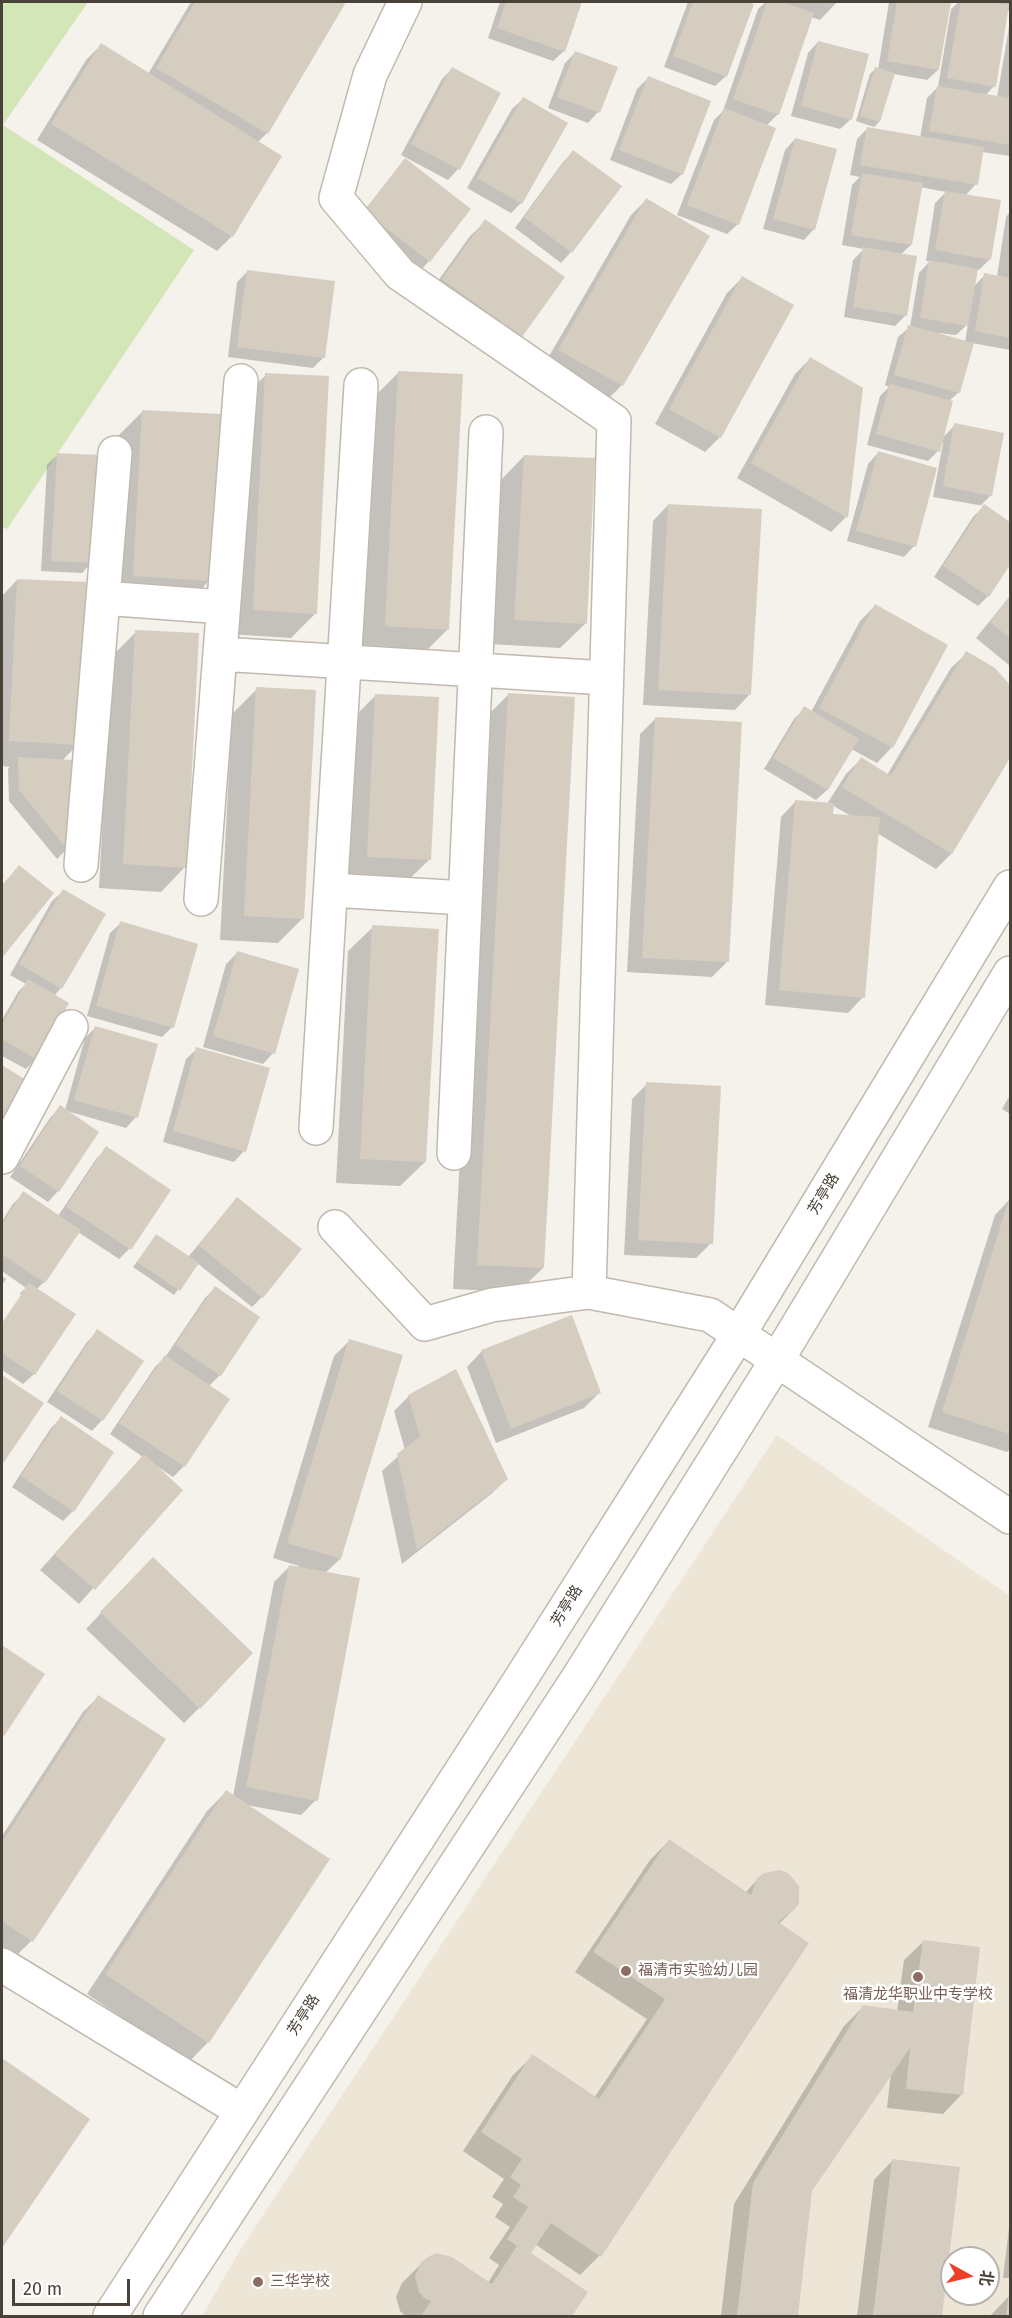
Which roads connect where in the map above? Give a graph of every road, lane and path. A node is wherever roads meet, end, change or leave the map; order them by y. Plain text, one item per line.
1 (405, 2) edge
2 (241, 381) dead end
3 (361, 385) dead end
4 (486, 432) dead end
5 (115, 453) dead end
6 (103, 598) junction
7 (223, 607) junction
8 (220, 654) junction
9 (345, 662) junction
10 (476, 670) junction
11 (606, 678) junction
12 (81, 865) dead end
13 (1011, 887) edge
14 (331, 890) junction
15 (465, 898) junction
16 (201, 899) dead end
17 (1011, 973) edge
18 (71, 1027) dead end
19 (316, 1128) dead end
20 (454, 1153) dead end
21 (2, 1157) edge
22 (335, 1227) dead end
23 (589, 1292) junction
24 (739, 1334) junction
25 (777, 1360) junction
26 (1011, 1516) edge
27 (2, 1965) edge
28 (242, 2111) junction
29 (110, 2316) edge
30 (160, 2316) edge

1 - 11 street
2 - 7 street
3 - 9 street
4 - 10 street
5 - 6 street
6 - 7 street
6 - 12 street
7 - 8 street
8 - 9 street
8 - 16 street
9 - 10 street
9 - 14 street
10 - 11 street
10 - 15 street
11 - 23 street
13 - 24 street, 芳亭路
14 - 15 street
14 - 19 street
15 - 20 street
17 - 25 street
18 - 21 street
22 - 23 street
23 - 24 street
24 - 25 street
24 - 28 street, 芳亭路
25 - 26 street
25 - 30 street
27 - 28 street
28 - 29 street, 芳亭路

